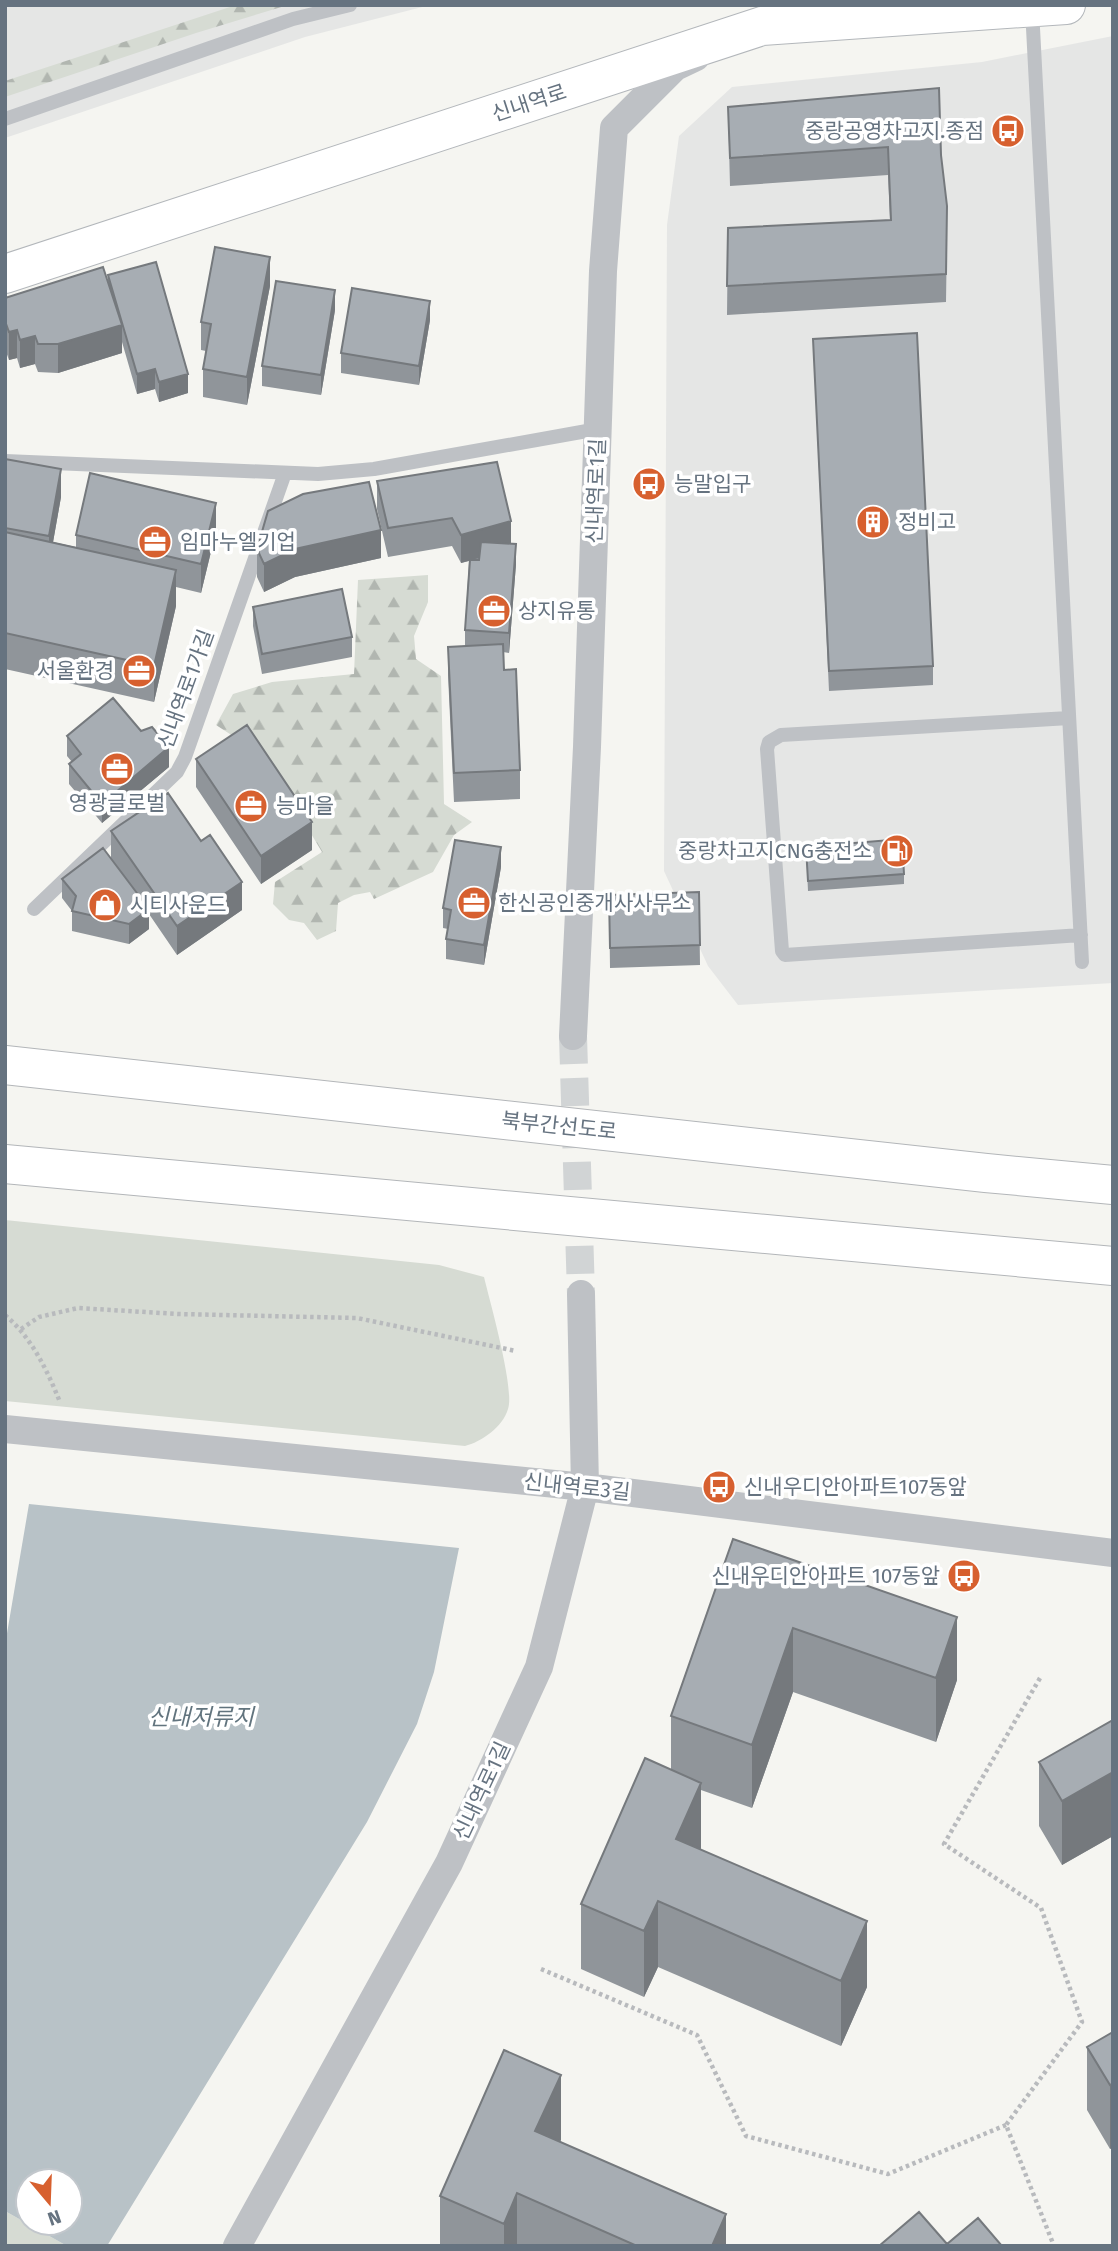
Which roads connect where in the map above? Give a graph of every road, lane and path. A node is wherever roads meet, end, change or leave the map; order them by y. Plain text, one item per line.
1 (350, 5) edge
2 (1049, 6) edge
3 (762, 26) junction
4 (5, 119) edge
5 (5, 274) edge
6 (598, 429) junction
7 (5, 461) edge
8 (285, 473) junction
9 (1069, 718) junction
10 (34, 909) dead end
11 (1081, 935) junction
12 (1082, 962) dead end
13 (573, 1036) tunnel mouth
14 (5, 1065) edge
15 (5, 1164) edge
16 (1113, 1166) edge
17 (986, 1173) junction
18 (1113, 1185) edge
19 (1005, 1257) junction
20 (1113, 1266) edge
21 (1113, 1284) edge
22 (581, 1294) tunnel mouth
23 (5, 1315) edge
24 (21, 1329) junction
25 (516, 1350) dead end
26 (64, 1413) dead end
27 (5, 1429) edge
28 (585, 1487) junction
29 (1113, 1553) edge
30 (1040, 1678) dead end
31 (541, 1969) dead end
32 (1006, 2125) junction
33 (237, 2246) edge
34 (1054, 2246) edge

1 - 4 lane
2 - 3 main road, 신내역로
2 - 9 lane
3 - 5 main road, 신내역로
3 - 6 street, 신내역로1길
6 - 8 lane
6 - 13 street, 신내역로1길
7 - 8 lane
8 - 10 lane, 신내역로1가길
9 - 11 lane
9 - 11 lane
11 - 12 lane
14 - 17 main road, 북부간선도로
15 - 19 main road
16 - 17 main road
17 - 18 main road, 북부간선도로
19 - 20 main road
19 - 21 main road
22 - 28 street, 신내역로1길
23 - 24 path
24 - 25 path
24 - 26 path
27 - 28 street, 신내역로3길
28 - 29 street, 신내역로3길
28 - 33 street, 신내역로1길
30 - 32 path
31 - 32 path
32 - 34 path

